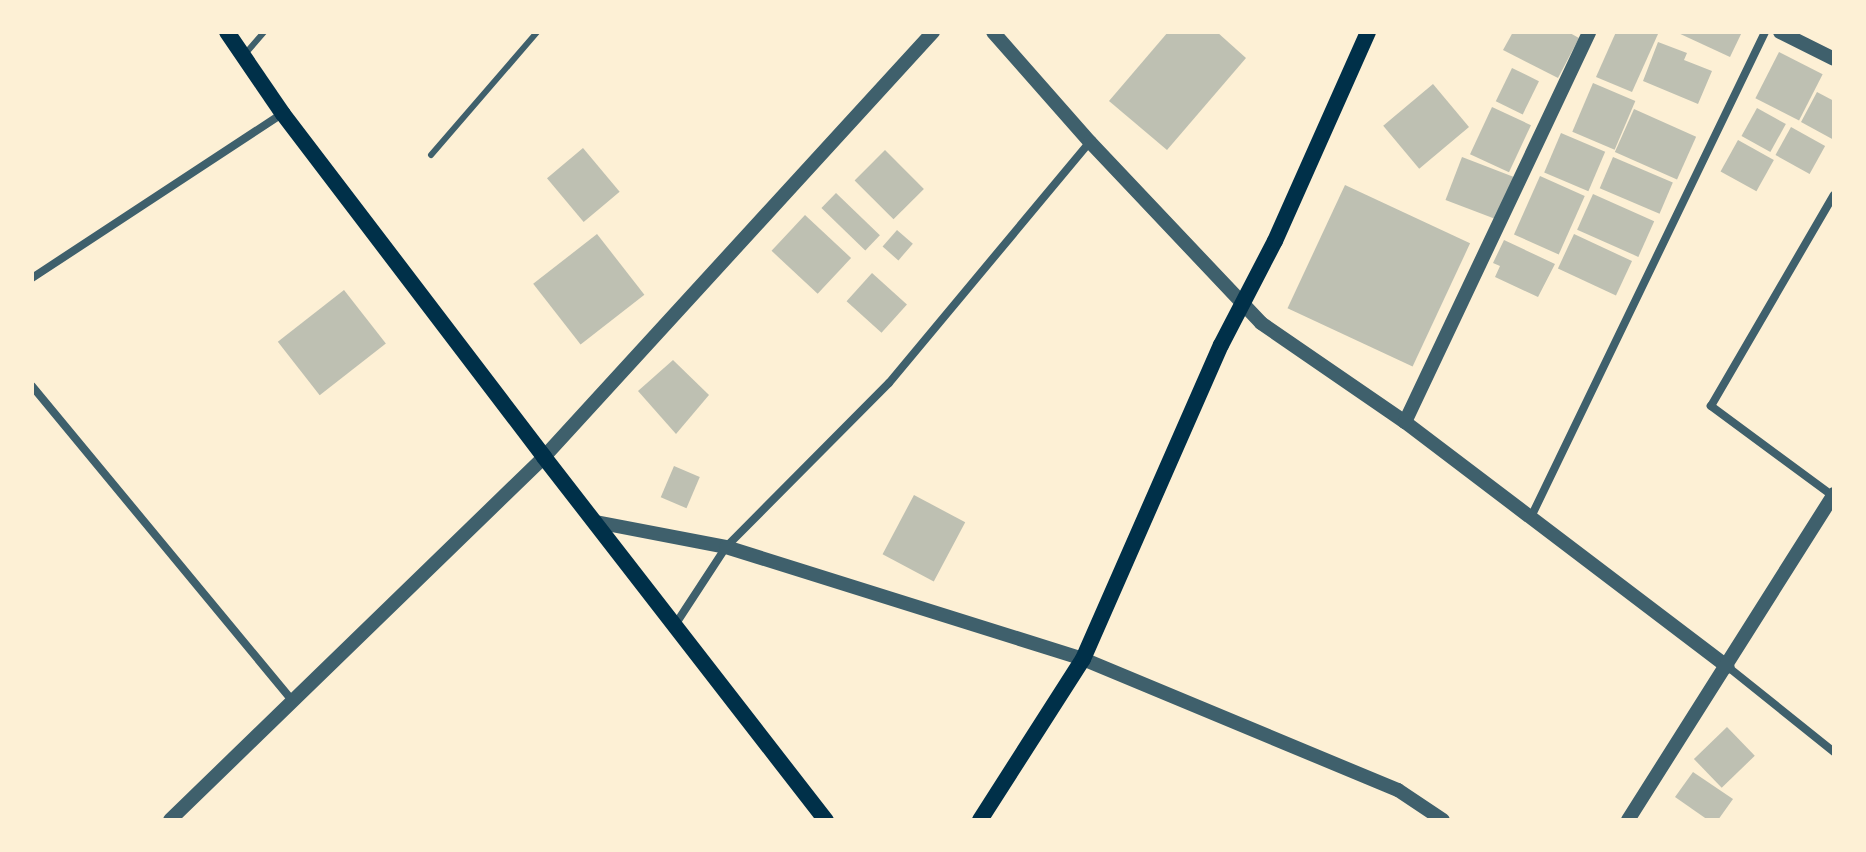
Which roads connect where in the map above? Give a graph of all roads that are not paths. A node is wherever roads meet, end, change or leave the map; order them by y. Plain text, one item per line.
1 (227, 32) edge
2 (264, 32) edge
3 (537, 32) edge
4 (933, 32) edge
5 (1368, 32) edge
6 (1589, 32) edge
7 (1765, 32) edge
8 (1780, 32) edge
9 (995, 34) edge
10 (243, 57) junction
11 (1834, 59) edge
12 (283, 114) junction
13 (1090, 142) junction
14 (431, 155) dead end
15 (1834, 195) edge
16 (32, 278) edge
17 (1244, 306) junction
18 (32, 386) edge
19 (1405, 422) junction
20 (544, 457) junction
21 (1833, 495) edge
22 (1531, 517) junction
23 (596, 522) junction
24 (726, 547) junction
25 (675, 625) junction
26 (1083, 659) junction
27 (1728, 667) junction
28 (293, 702) junction
29 (1834, 752) edge
30 (170, 820) edge
31 (826, 820) edge
32 (980, 820) edge
33 (1443, 820) edge
34 (1628, 820) edge

1 - 10 main road
2 - 10 lane
3 - 14 lane
4 - 20 street
5 - 17 main road
6 - 19 street
7 - 22 street
8 - 11 street
9 - 13 street
10 - 12 main road
12 - 16 street
12 - 20 main road
13 - 17 street
13 - 24 street
15 - 21 street
17 - 19 street
17 - 26 main road
18 - 28 street
19 - 22 street
20 - 23 main road
20 - 28 street
21 - 27 street
22 - 27 street
23 - 24 street
23 - 25 main road
24 - 25 street
24 - 26 street
25 - 31 main road
26 - 32 main road
26 - 33 street
27 - 29 street
27 - 34 street
28 - 30 street

